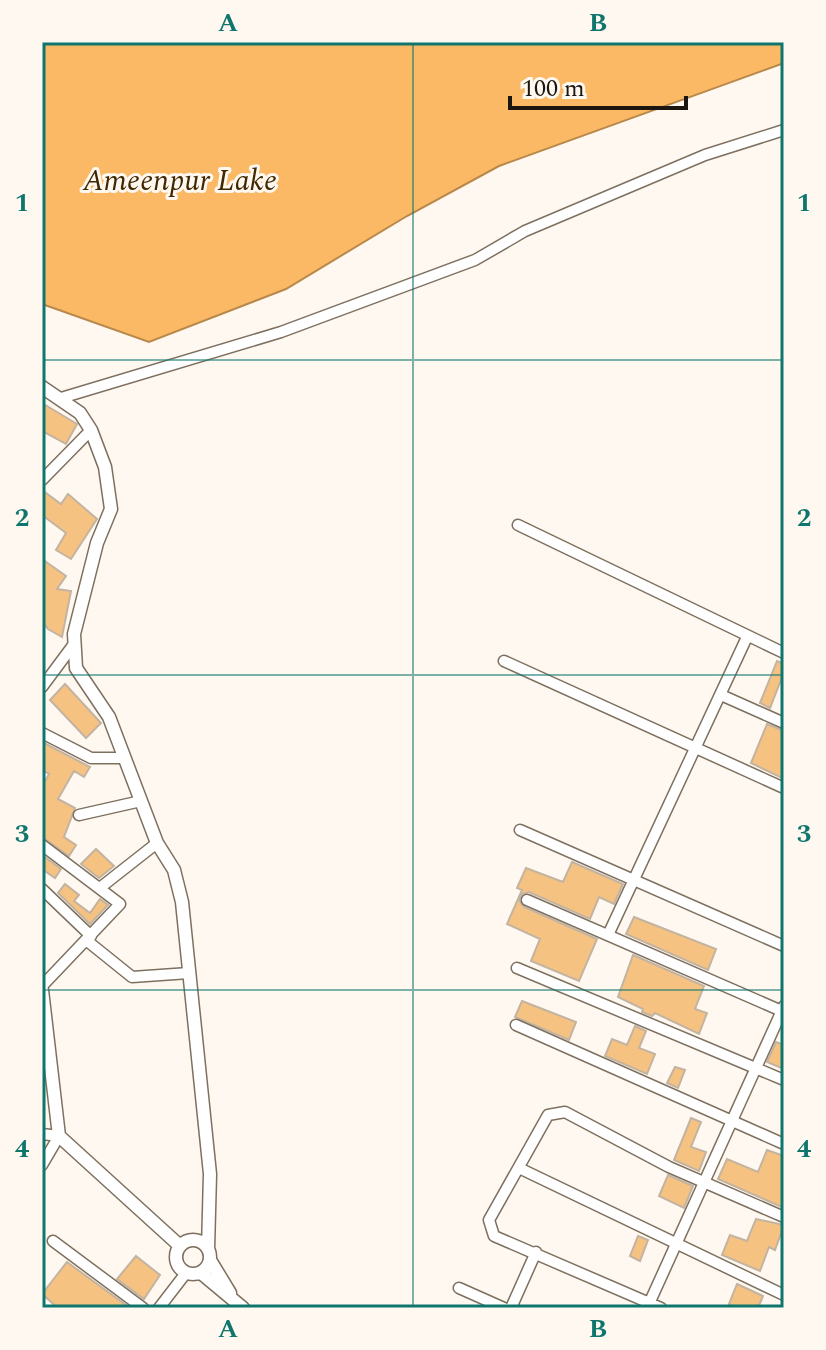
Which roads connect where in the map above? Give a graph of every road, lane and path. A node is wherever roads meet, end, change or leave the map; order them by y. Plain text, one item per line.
1 (784, 130) edge
2 (43, 390) edge
3 (61, 398) junction
4 (91, 430) junction
5 (42, 480) edge
6 (518, 525) dead end
7 (747, 637) junction
8 (74, 644) junction
9 (784, 653) edge
10 (504, 661) dead end
11 (42, 687) edge
12 (721, 695) junction
13 (784, 723) edge
14 (42, 733) edge
15 (696, 747) junction
16 (125, 758) junction
17 (784, 788) edge
18 (141, 801) junction
19 (79, 815) dead end
20 (520, 830) dead end
21 (157, 843) junction
22 (42, 845) edge
23 (634, 879) junction
24 (101, 887) junction
25 (42, 889) edge
26 (527, 900) dead end
27 (608, 935) junction
28 (88, 938) junction
29 (784, 946) edge
30 (517, 968) dead end
31 (189, 973) junction
32 (42, 988) edge
33 (783, 1010) edge
34 (44, 1025) edge
35 (516, 1025) dead end
36 (757, 1068) junction
37 (784, 1080) edge
38 (734, 1121) junction
39 (42, 1134) edge
40 (59, 1136) junction
41 (784, 1144) edge
42 (42, 1165) edge
43 (521, 1169) junction
44 (706, 1184) junction
45 (784, 1217) edge
46 (53, 1241) dead end
47 (677, 1245) junction
48 (180, 1246) junction
49 (536, 1252) junction
50 (209, 1254) junction
51 (186, 1273) junction
52 (201, 1273) junction
53 (459, 1288) dead end
54 (784, 1295) edge
55 (238, 1304) edge
56 (649, 1306) edge
57 (143, 1308) edge
58 (159, 1308) edge
59 (504, 1308) edge
60 (511, 1308) edge
61 (661, 1308) edge

1 - 3 street
2 - 3 street
3 - 4 street
4 - 5 street
4 - 8 street
6 - 7 street
7 - 9 street
7 - 12 street
8 - 11 street
8 - 16 street
10 - 15 street
12 - 13 street
12 - 15 street
14 - 16 street
15 - 17 street
15 - 23 street
16 - 18 street
18 - 19 street
18 - 21 street
20 - 23 street
21 - 24 street
21 - 31 street
22 - 24 street
23 - 27 street
23 - 29 street
24 - 28 street
25 - 28 street
26 - 27 street
27 - 33 street
28 - 31 street
28 - 32 street
30 - 36 street
31 - 50 street
32 - 34 street
33 - 36 street
34 - 40 street
35 - 38 street
36 - 37 street
36 - 38 street
38 - 41 street
38 - 44 street
39 - 40 street
40 - 42 street
40 - 48 street
43 - 44 street
43 - 47 street
43 - 49 street
44 - 45 street
44 - 47 street
46 - 57 street
47 - 54 street
47 - 56 street
48 - 50 street
48 - 51 street
49 - 56 street
49 - 60 street
50 - 52 street
50 - 55 street
51 - 52 street
51 - 58 street
52 - 55 street
53 - 59 street
56 - 61 street

